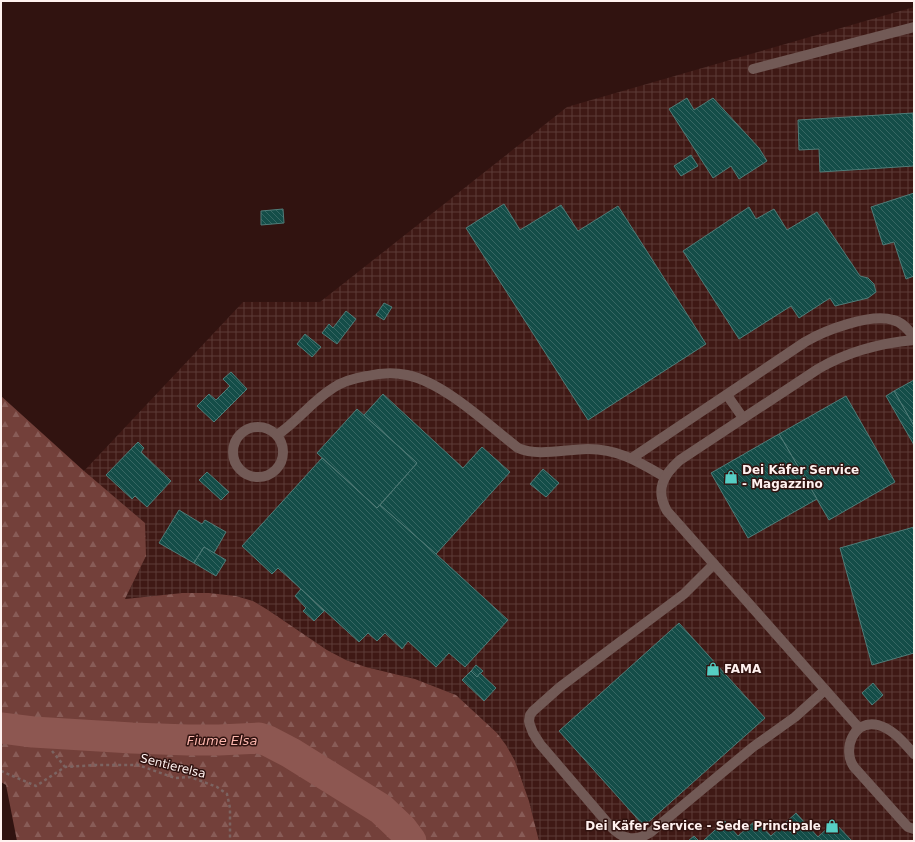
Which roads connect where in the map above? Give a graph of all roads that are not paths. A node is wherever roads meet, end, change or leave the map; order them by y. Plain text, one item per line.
1 (914, 27) edge
2 (753, 68) dead end
3 (914, 338) edge
4 (727, 395) junction
5 (743, 418) junction
6 (277, 435) junction
7 (632, 458) junction
8 (665, 477) junction
9 (714, 564) junction
10 (825, 690) junction
11 (859, 728) junction
12 (914, 754) edge
13 (914, 829) edge

1 - 2 street
3 - 4 street
3 - 5 street
4 - 5 street
4 - 7 street
5 - 8 street
6 - 6 street
6 - 7 street
7 - 8 street
8 - 9 street
9 - 10 street
9 - 10 street
10 - 11 street
11 - 12 street
11 - 13 street

